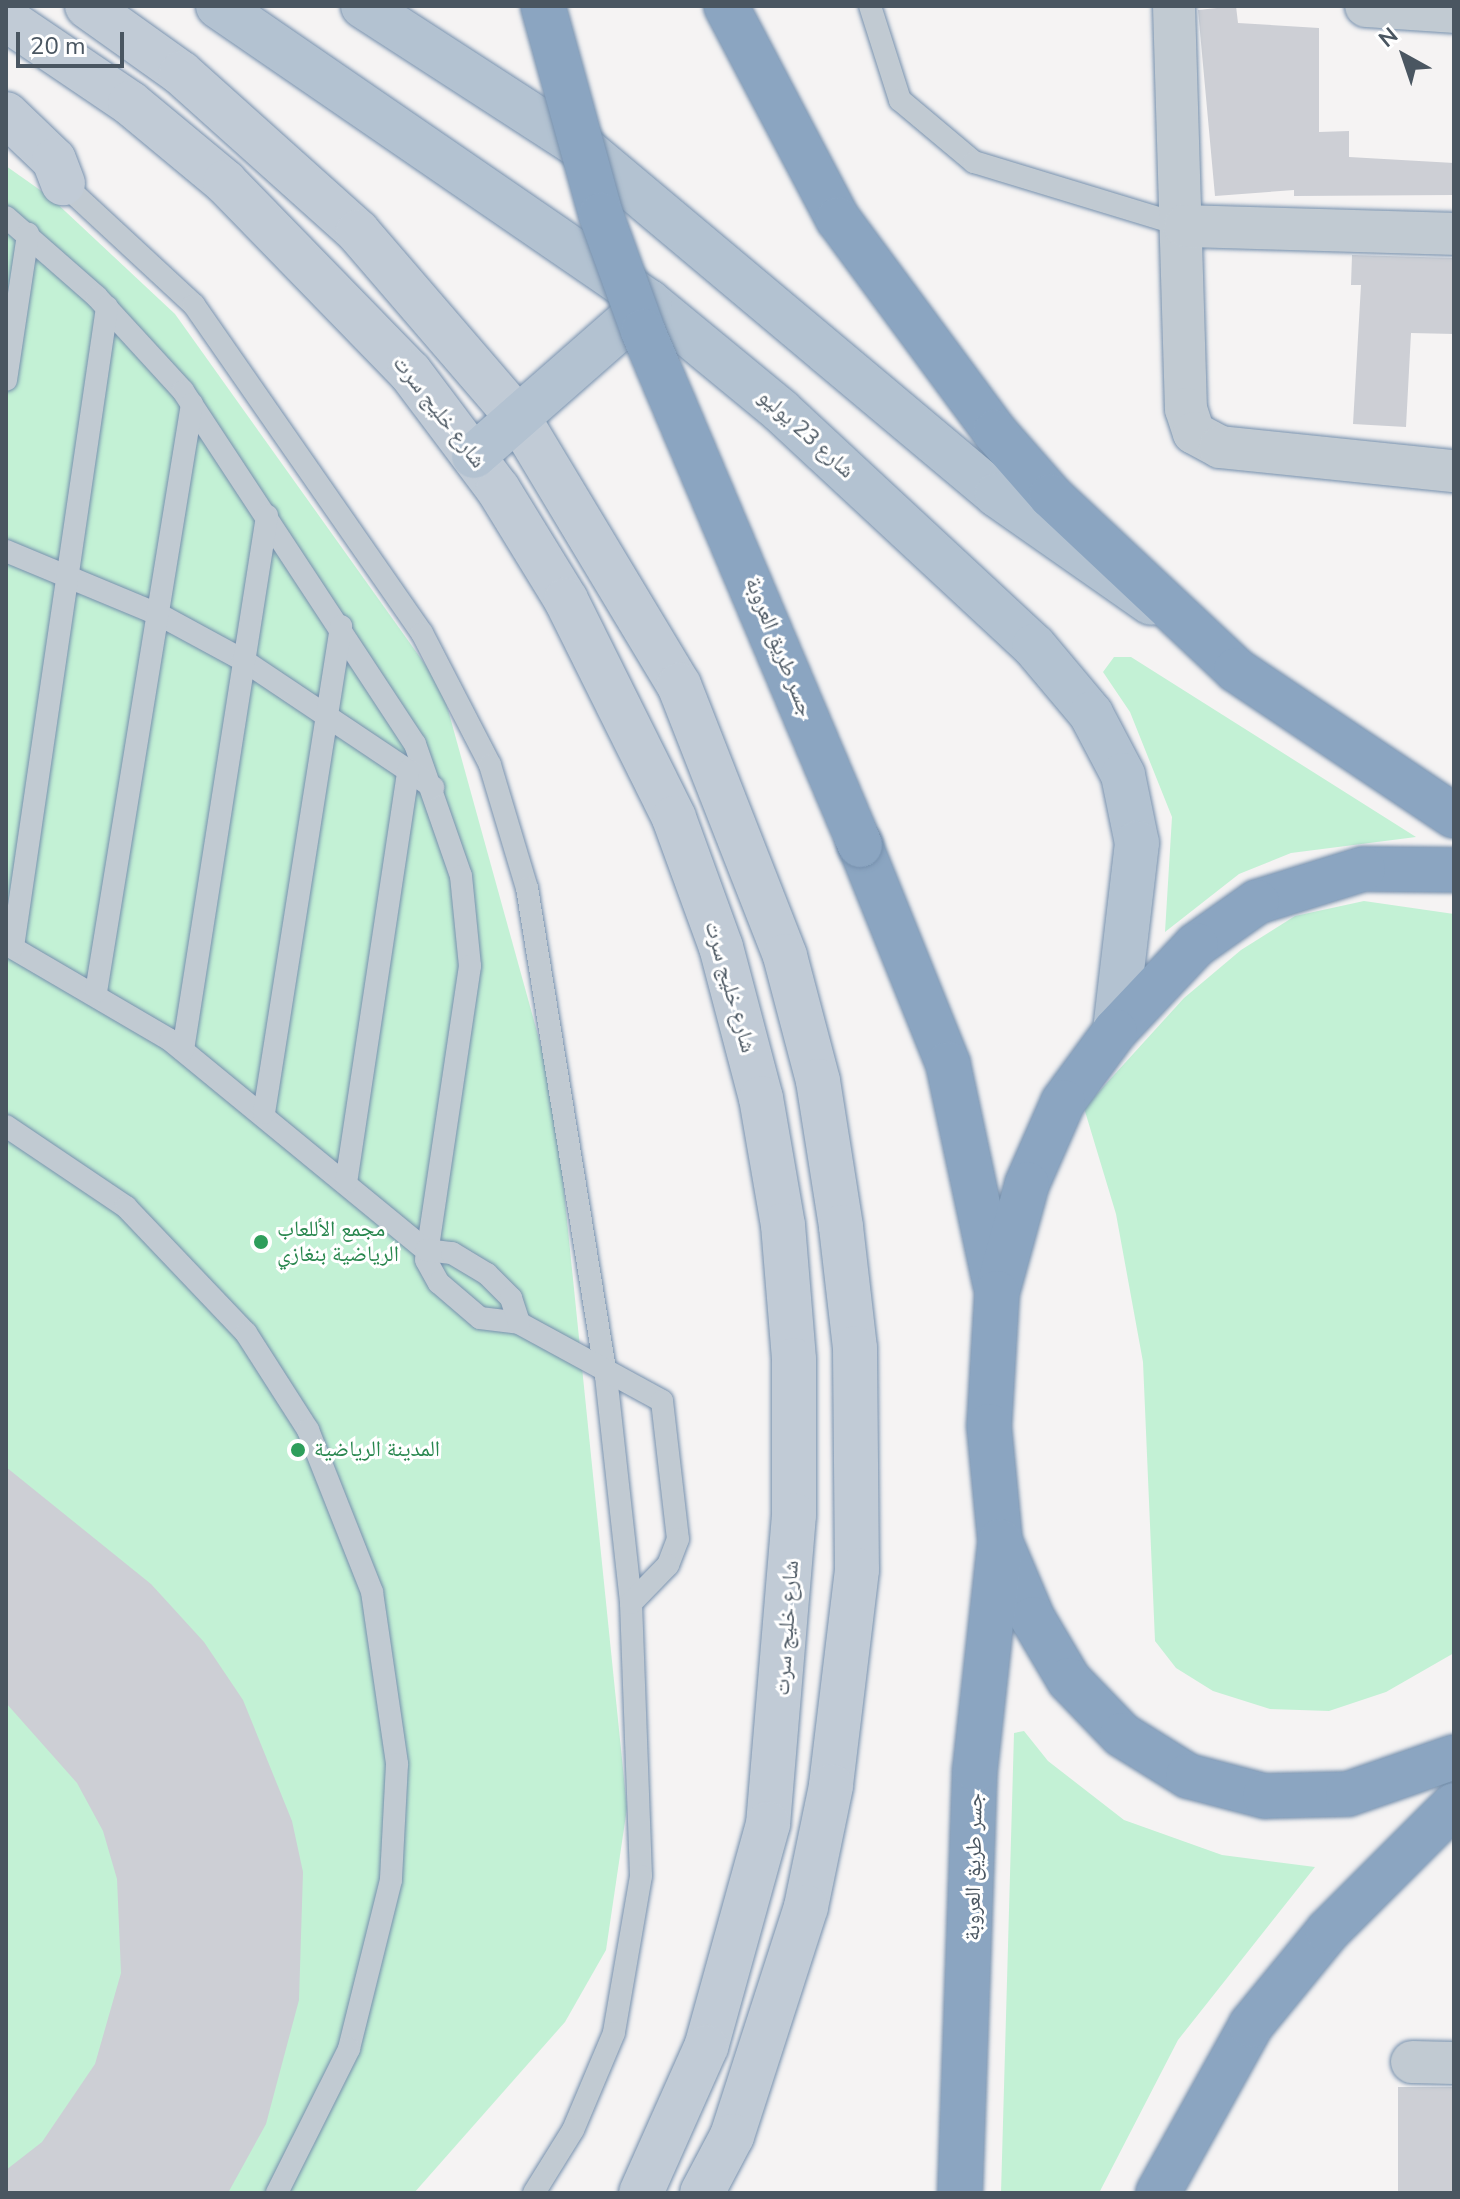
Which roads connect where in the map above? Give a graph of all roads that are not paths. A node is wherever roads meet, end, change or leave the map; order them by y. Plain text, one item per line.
1 (87, 6) edge
2 (218, 6) edge
3 (363, 6) edge
4 (543, 6) edge
5 (726, 6) edge
6 (870, 6) edge
7 (1174, 6) edge
8 (1366, 6) edge
9 (1454, 12) edge
10 (6, 19) edge
11 (6, 114) edge
12 (6, 140) edge
13 (63, 183) junction
14 (6, 217) edge
15 (1185, 226) junction
16 (28, 234) junction
17 (1454, 234) edge
18 (649, 302) junction
19 (107, 307) junction
20 (6, 380) edge
21 (192, 404) junction
22 (519, 419) junction
23 (474, 456) junction
24 (1454, 471) edge
25 (267, 516) junction
26 (6, 551) edge
27 (73, 576) junction
28 (160, 615) junction
29 (1177, 619) junction
30 (341, 626) junction
31 (243, 660) junction
32 (326, 714) junction
33 (408, 771) junction
34 (433, 787) junction
35 (1454, 816) edge
36 (1454, 870) edge
37 (10, 946) edge
38 (96, 992) junction
39 (1115, 1031) junction
40 (183, 1050) junction
41 (264, 1113) junction
42 (6, 1126) edge
43 (346, 1183) junction
44 (426, 1250) junction
45 (997, 1293) junction
46 (519, 1323) junction
47 (606, 1376) junction
48 (1000, 1541) junction
49 (631, 1603) junction
50 (1454, 1757) edge
51 (1454, 1805) edge
52 (1412, 2062) dead end
53 (1454, 2063) edge
54 (277, 2193) edge
55 (534, 2193) edge
56 (641, 2193) edge
57 (702, 2193) edge
58 (960, 2193) edge
59 (1158, 2193) edge

1 - 22 main road
2 - 18 main road, شارع 23 يوليو
3 - 29 main road
4 - 45 highway, جسر طريق العروبة, bridge
5 - 29 highway
6 - 15 lane
7 - 15 street
8 - 9 street
10 - 23 main road, شارع خليج سرت
11 - 13 main road
12 - 13 lane
13 - 47 lane
14 - 16 lane
15 - 17 street
15 - 24 street
16 - 19 lane
16 - 20 lane
18 - 22 main road
18 - 39 main road, شارع 23 يوليو
19 - 21 lane
19 - 27 lane
21 - 25 lane
21 - 28 lane
22 - 23 main road
22 - 57 main road
23 - 56 main road, شارع خليج سرت
25 - 30 lane
25 - 31 lane
26 - 27 lane
27 - 28 lane
27 - 37 lane
28 - 31 lane
28 - 38 lane
29 - 35 highway
30 - 32 lane
30 - 34 lane
31 - 32 lane
31 - 40 lane
32 - 33 lane
32 - 41 lane
33 - 34 lane
33 - 43 lane
34 - 44 lane
36 - 39 highway
37 - 38 lane
38 - 40 lane
39 - 45 highway
40 - 41 lane
41 - 43 lane
42 - 54 lane
43 - 44 lane
44 - 46 lane
44 - 46 lane
45 - 48 highway
46 - 47 lane
47 - 49 lane
47 - 49 lane
48 - 50 highway
48 - 58 highway, جسر طريق العروبة
49 - 55 lane
51 - 59 highway
52 - 53 street

